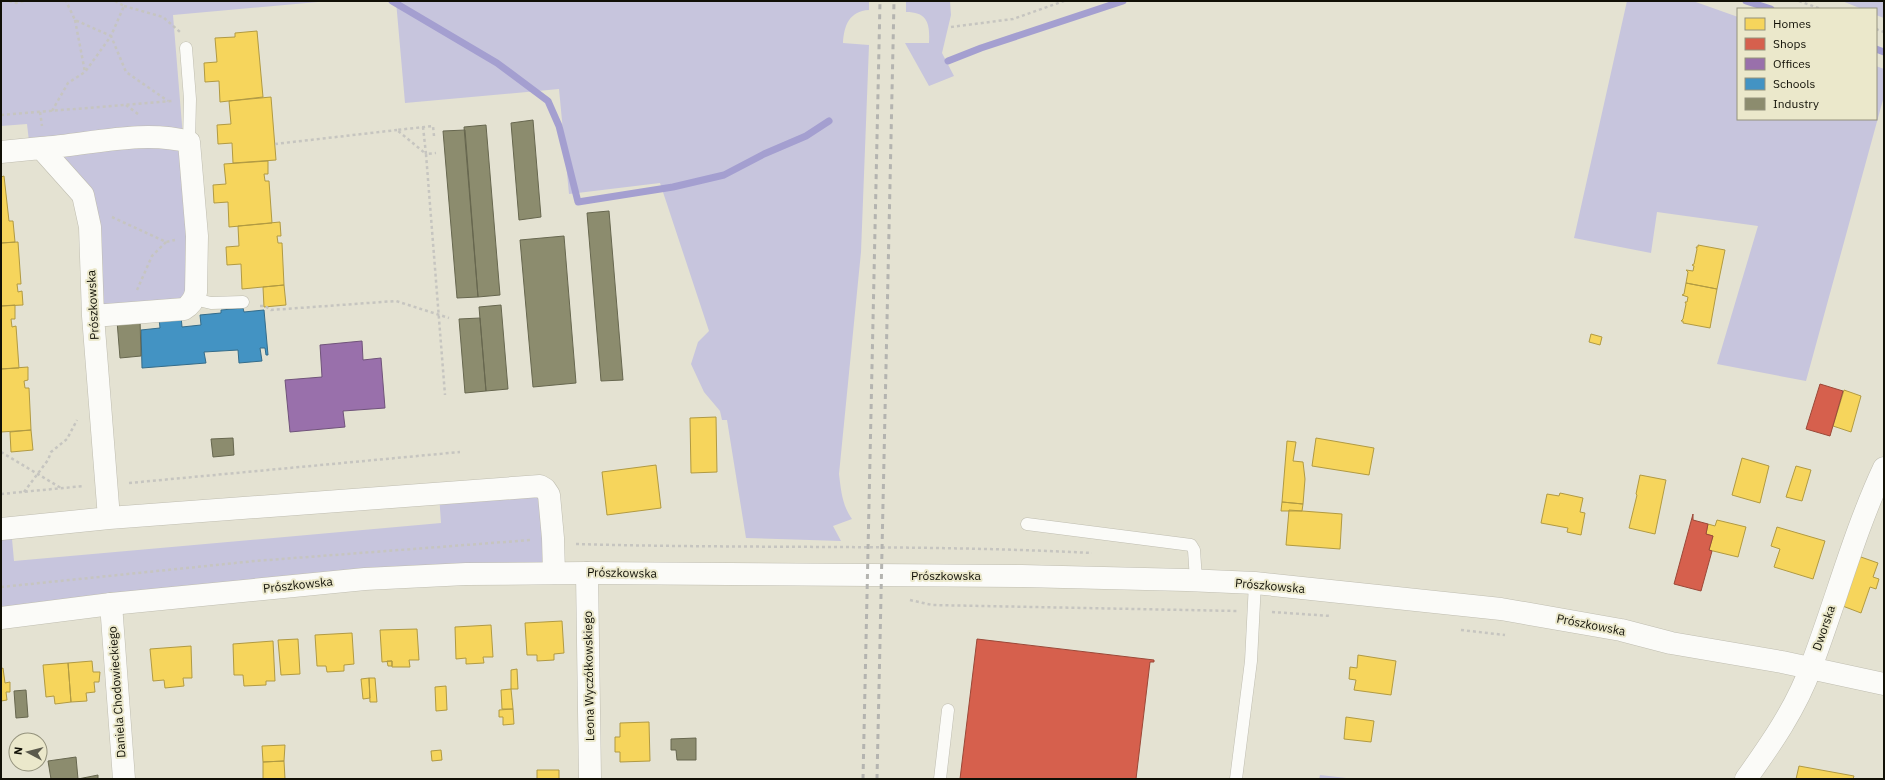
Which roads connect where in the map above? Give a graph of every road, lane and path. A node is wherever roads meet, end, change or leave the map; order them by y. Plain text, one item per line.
1 (9, 1) edge
2 (24, 1) edge
3 (66, 1) edge
4 (115, 1) edge
5 (1064, 1) edge
6 (1800, 1) edge
7 (124, 6) junction
8 (1818, 8) edge
9 (75, 20) junction
10 (950, 27) dead end
11 (111, 36) junction
12 (186, 48) joint
13 (85, 72) junction
14 (190, 99) junction
15 (168, 101) junction
16 (52, 111) junction
17 (1, 116) edge
18 (423, 127) junction
19 (397, 130) junction
20 (434, 136) dead end
21 (189, 142) junction
22 (275, 144) dead end
23 (40, 148) junction
24 (1, 152) edge
25 (436, 153) dead end
26 (426, 154) junction
27 (85, 205) junction
28 (197, 236) junction
29 (166, 242) junction
30 (194, 299) junction
31 (243, 302) joint
32 (125, 313) junction
33 (438, 314) junction
34 (93, 316) junction
35 (449, 318) dead end
36 (99, 395) junction
37 (445, 395) dead end
38 (1, 452) edge
39 (460, 452) dead end
40 (1884, 468) edge
41 (37, 475) junction
42 (106, 484) junction
43 (61, 488) junction
44 (24, 492) junction
45 (1, 494) edge
46 (109, 518) junction
47 (1028, 524) dead end
48 (1, 529) edge
49 (554, 573) junction
50 (587, 573) junction
51 (1196, 580) junction
52 (1256, 583) junction
53 (906, 600) dead end
54 (111, 604) junction
55 (1254, 611) junction
56 (1336, 616) dead end
57 (1, 618) edge
58 (1459, 630) dead end
59 (1506, 635) dead end
60 (1811, 667) junction
61 (1884, 684) edge
62 (948, 710) dead end
63 (124, 779) edge
64 (590, 779) edge
65 (940, 779) edge
66 (1236, 779) edge
67 (1746, 779) edge

1 - 2 path
3 - 9 path
4 - 7 path
5 - 10 path
6 - 8 path
7 - 11 path
7 - 12 path
9 - 11 path
9 - 13 path
11 - 13 path
11 - 15 path
12 - 14 lane
13 - 16 path
14 - 15 path
14 - 21 lane
15 - 16 path
16 - 17 path
18 - 19 path
18 - 20 path
18 - 26 path
19 - 22 path
19 - 26 path
21 - 23 street
21 - 28 street
23 - 24 street
23 - 27 street, Prószkowska
25 - 26 path
26 - 33 path
27 - 29 path
27 - 34 street, Prószkowska
28 - 29 path
28 - 30 street
29 - 32 path
30 - 31 lane
30 - 32 street
31 - 33 path
32 - 34 street
33 - 35 path
33 - 37 path
34 - 36 street, Prószkowska
36 - 41 path
36 - 42 street, Prószkowska
38 - 41 path
39 - 42 path
40 - 60 street, Dworska
41 - 43 path
41 - 44 path
42 - 43 path
42 - 46 street, Prószkowska
43 - 44 path
44 - 45 path
46 - 48 street
46 - 49 street
47 - 51 lane
49 - 50 street, Prószkowska
49 - 54 street, Prószkowska
50 - 51 street, Prószkowska
50 - 64 street, Leona Wyczółkowskiego
51 - 52 street, Prószkowska
52 - 55 lane
52 - 60 street, Prószkowska
53 - 55 path
54 - 57 street, Prószkowska
54 - 63 street, Daniela Chodowieckiego
55 - 56 path
55 - 66 lane
58 - 59 path
60 - 61 street, Prószkowska
60 - 67 street, Dworska
62 - 65 lane

